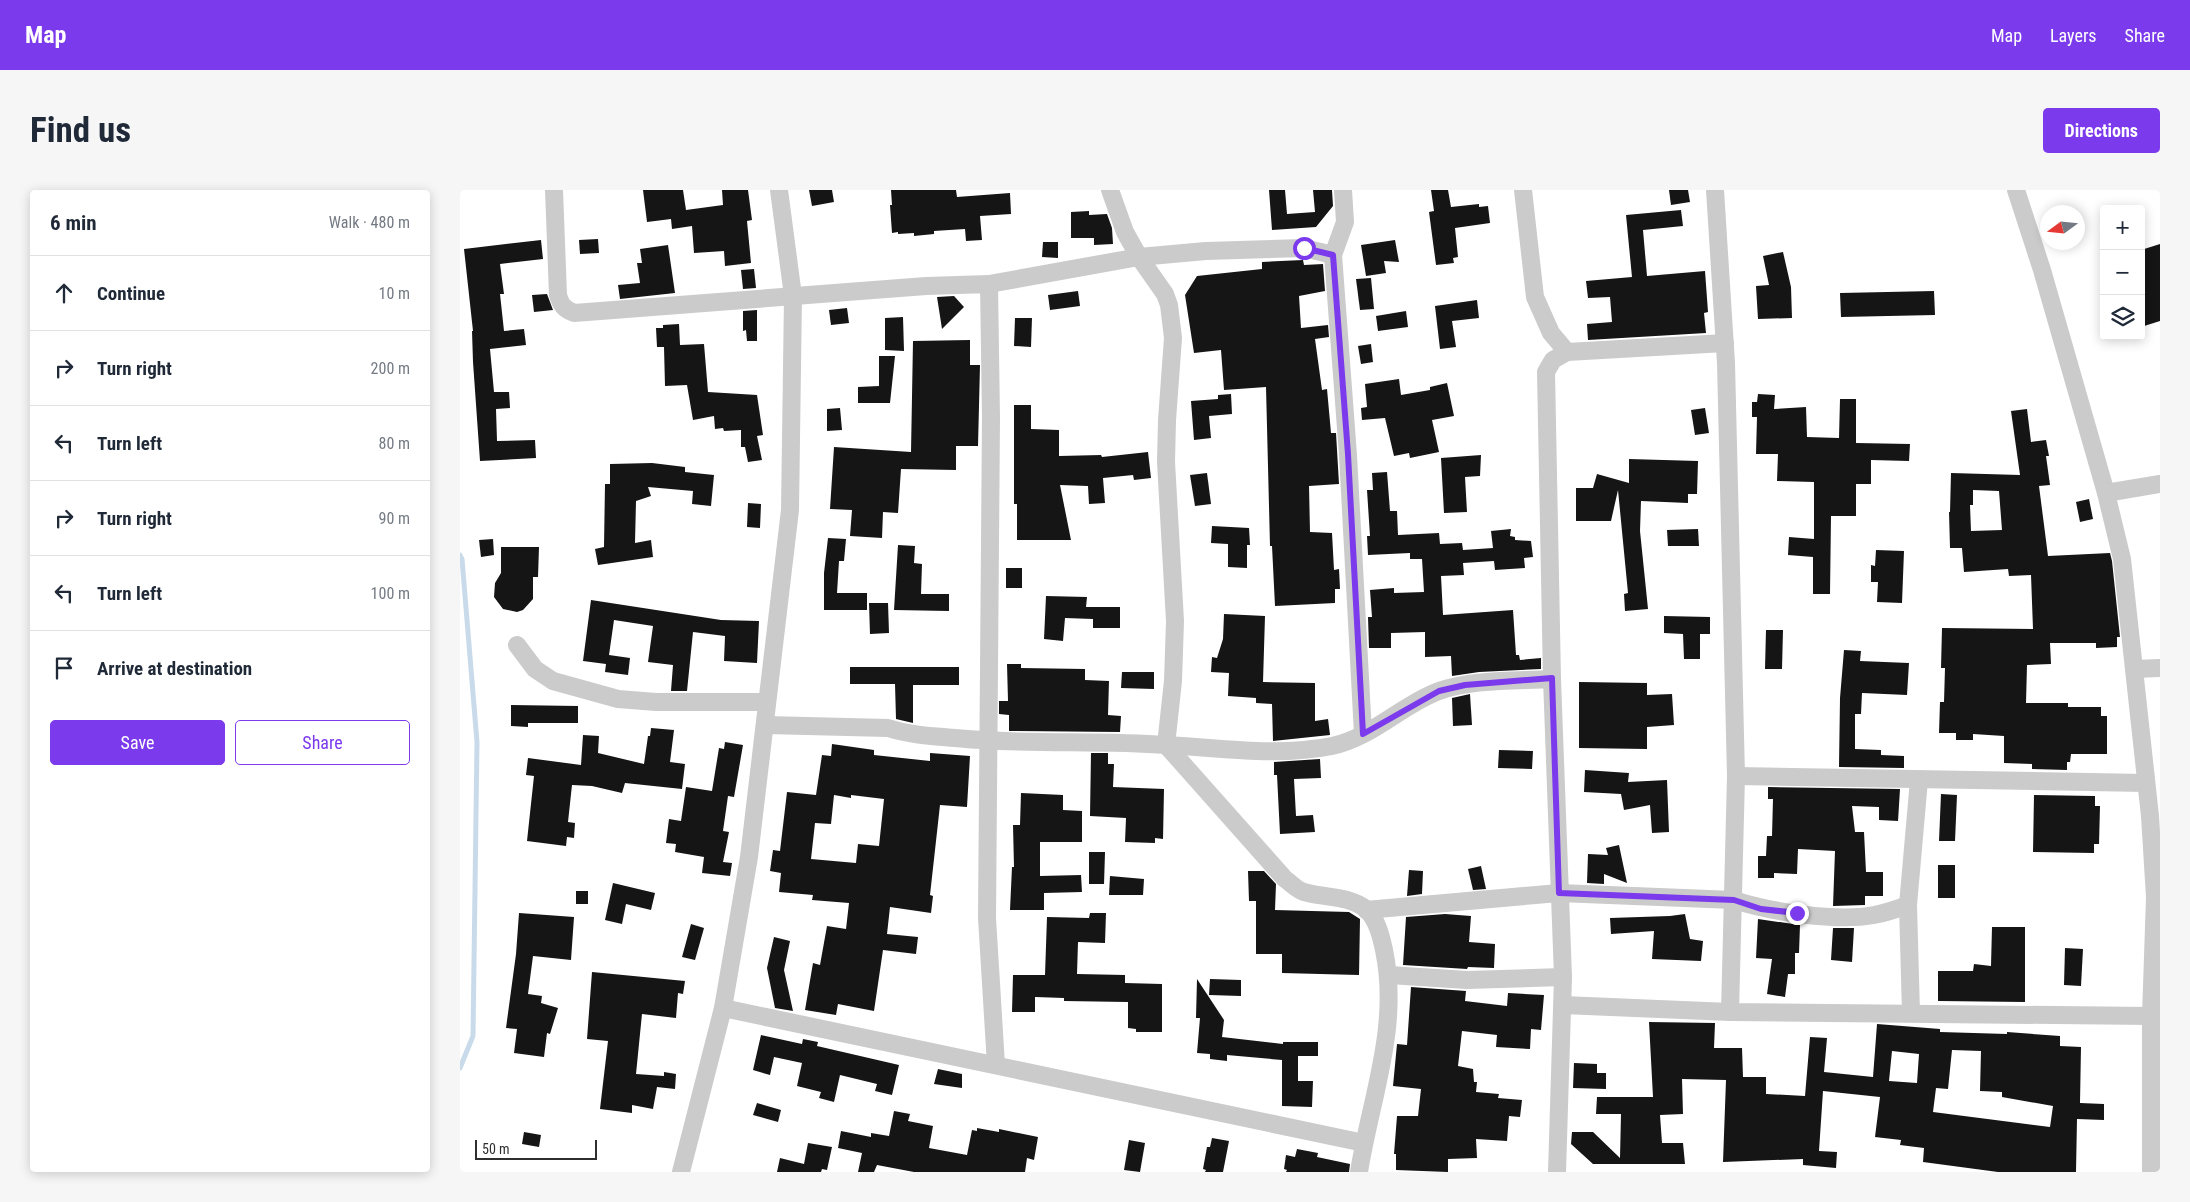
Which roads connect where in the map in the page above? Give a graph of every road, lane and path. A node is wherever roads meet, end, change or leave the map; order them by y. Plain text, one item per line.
1 (554, 190) edge
2 (779, 190) edge
3 (1110, 190) edge
4 (1343, 190) edge
5 (1523, 190) edge
6 (1715, 190) edge
7 (2016, 190) edge
8 (1333, 255) junction
9 (1139, 257) junction
10 (989, 284) junction
11 (793, 296) junction
12 (1724, 343) junction
13 (1567, 352) junction
14 (2160, 484) edge
15 (2106, 493) junction
16 (517, 645) dead end
17 (2160, 668) edge
18 (2134, 670) junction
19 (1552, 678) junction
20 (768, 702) junction
21 (766, 725) junction
22 (1363, 734) junction
23 (987, 741) junction
24 (1166, 745) junction
25 (1736, 776) junction
26 (1919, 780) junction
27 (2146, 783) junction
28 (1559, 893) junction
29 (1734, 900) junction
30 (1908, 906) junction
31 (1366, 910) junction
32 (1389, 975) junction
33 (1563, 977) junction
34 (1563, 1005) junction
35 (723, 1008) junction
36 (1730, 1012) junction
37 (1911, 1013) junction
38 (2151, 1016) junction
39 (996, 1065) junction
40 (1364, 1143) junction
41 (681, 1172) edge
42 (1360, 1172) edge
43 (1557, 1172) edge
44 (2151, 1172) edge

1 - 11 street
2 - 11 street
3 - 9 street
4 - 8 street
5 - 13 street
6 - 12 street
7 - 15 street
8 - 9 street
8 - 22 street
9 - 10 street
9 - 24 street
10 - 11 street
10 - 23 street
11 - 20 street
12 - 13 street
12 - 25 street
13 - 19 street
14 - 15 street
15 - 18 street
16 - 20 street
17 - 18 street
18 - 27 street
19 - 22 street
19 - 28 street
20 - 21 street
21 - 23 street
21 - 35 street
22 - 24 street
23 - 24 street
23 - 39 street
24 - 31 street
25 - 26 street
25 - 29 street
26 - 27 street
26 - 30 street
27 - 38 street
28 - 29 street
28 - 31 street
28 - 33 street
29 - 30 street
29 - 36 street
30 - 37 street
31 - 32 street
32 - 33 street
32 - 40 street
33 - 34 street
34 - 36 street
34 - 43 street
35 - 39 street
35 - 41 street
36 - 37 street
37 - 38 street
38 - 44 street
39 - 40 street
40 - 42 street

